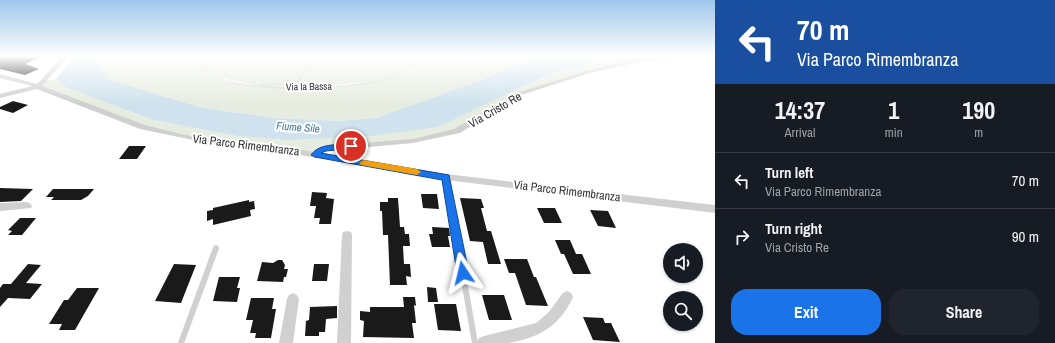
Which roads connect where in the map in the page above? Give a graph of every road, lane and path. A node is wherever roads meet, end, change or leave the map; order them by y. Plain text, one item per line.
1 (53, 72) edge
2 (202, 72) edge
3 (304, 72) edge
4 (411, 72) edge
5 (588, 72) edge
6 (0, 76) edge
7 (297, 83) junction
8 (253, 85) junction
9 (37, 86) junction
10 (334, 86) junction
11 (0, 96) edge
12 (315, 155) junction
13 (446, 177) junction
14 (26, 206) dead end
15 (0, 207) edge
16 (715, 209) edge
17 (347, 236) dead end
18 (216, 248) dead end
19 (568, 297) dead end
20 (293, 299) dead end
21 (180, 343) edge
22 (286, 343) edge
23 (344, 343) edge
24 (475, 343) edge
25 (484, 343) edge

1 - 9 street
2 - 8 path, Via la Bassa
3 - 7 path
4 - 10 path, Via la Bassa
5 - 12 street, Via Cristo Re
6 - 9 street, Via Parco Rimembranza
7 - 8 path
7 - 10 path
8 - 10 path, Via la Bassa
9 - 11 street
9 - 12 street, Via Parco Rimembranza
12 - 13 street, Via Parco Rimembranza
13 - 16 street, Via Parco Rimembranza
13 - 24 lane
14 - 15 street
17 - 23 street
18 - 21 lane
19 - 25 street
20 - 22 street

